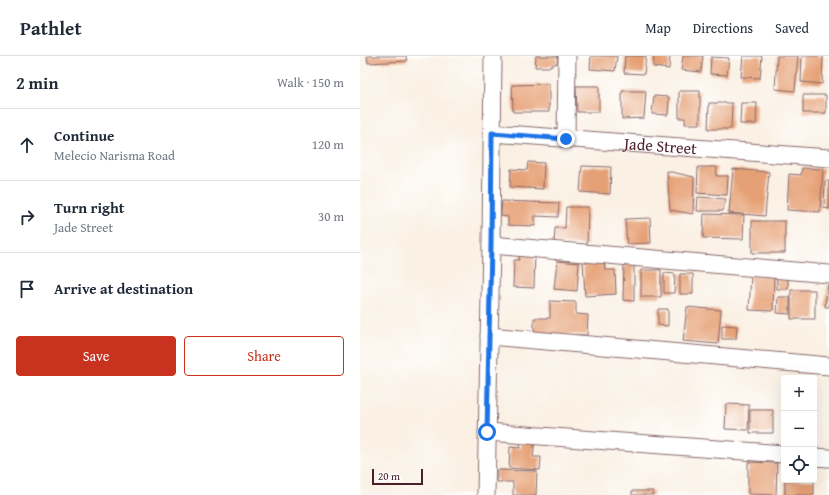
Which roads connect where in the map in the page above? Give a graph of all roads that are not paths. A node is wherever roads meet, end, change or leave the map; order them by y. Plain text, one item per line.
1 (493, 56) edge
2 (567, 56) edge
3 (492, 133) junction
4 (566, 139) junction
5 (829, 158) edge
6 (491, 245) junction
7 (829, 274) edge
8 (489, 336) junction
9 (829, 366) edge
10 (487, 432) junction
11 (781, 454) edge
12 (817, 457) edge
13 (829, 458) edge
14 (486, 495) edge

1 - 3 street
2 - 4 street
3 - 4 street, Jade Street
3 - 6 street
4 - 5 street, Jade Street
6 - 7 street
6 - 8 street
8 - 9 street
8 - 10 street
10 - 11 street
10 - 14 street
12 - 13 street

